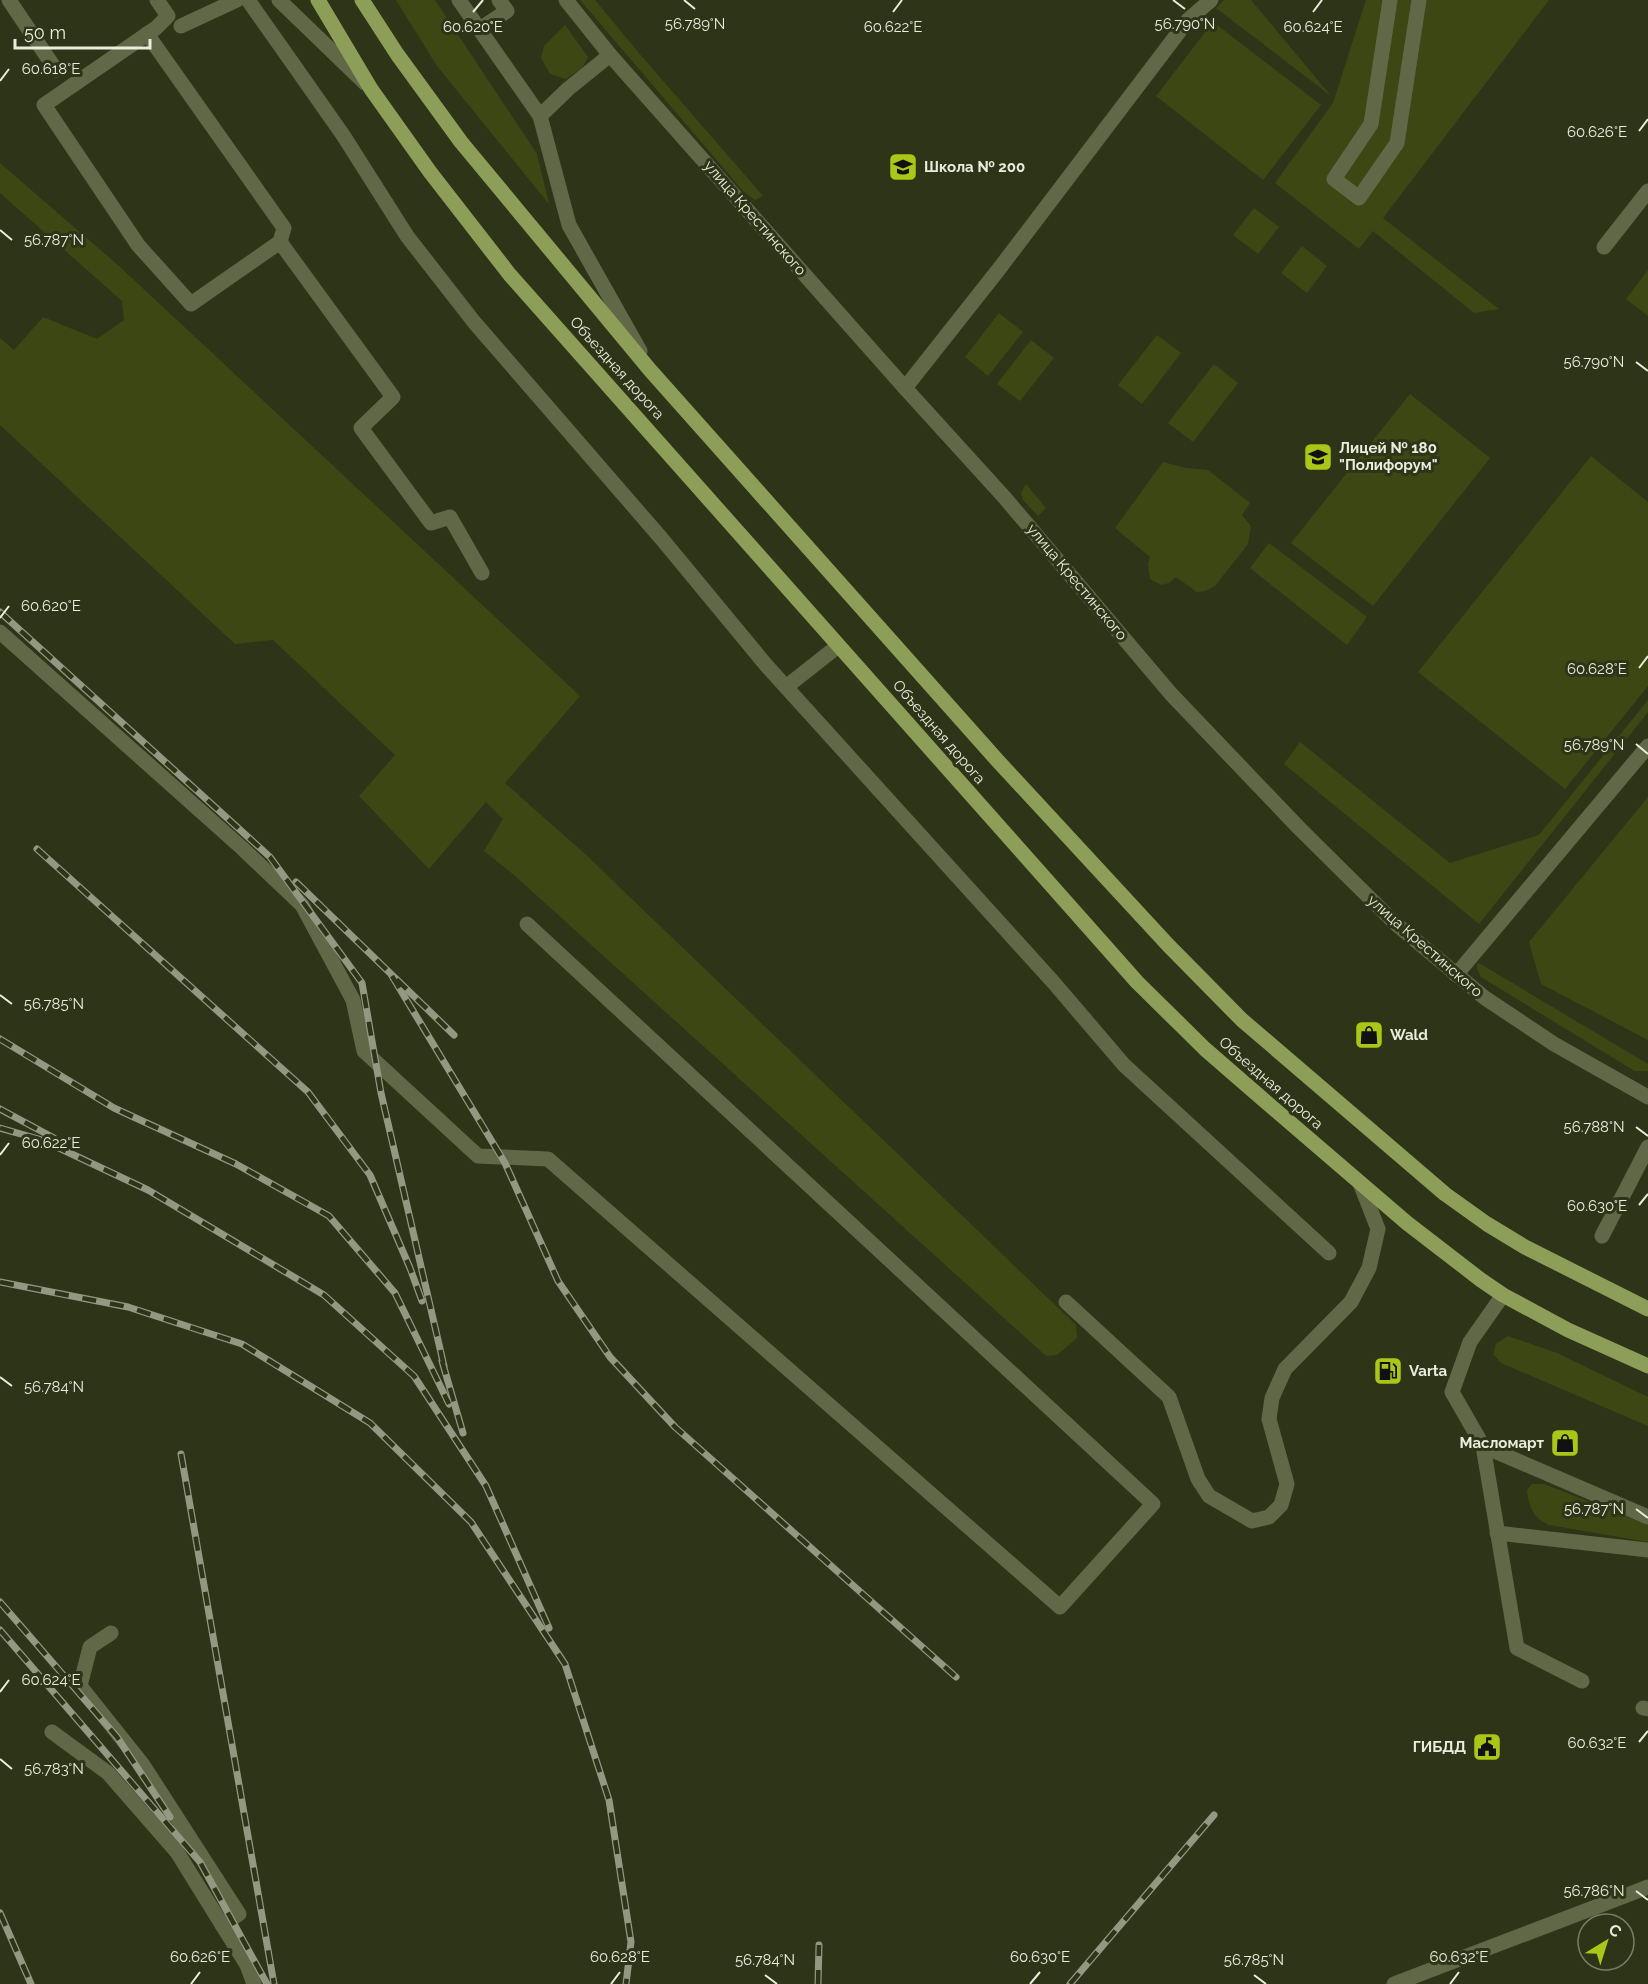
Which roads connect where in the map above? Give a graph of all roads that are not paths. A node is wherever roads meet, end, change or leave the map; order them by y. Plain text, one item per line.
1 (9, 0) edge
2 (157, 0) edge
3 (237, 0) edge
4 (249, 0) edge
5 (279, 0) edge
6 (318, 0) edge
7 (362, 0) edge
8 (459, 0) edge
9 (499, 0) edge
10 (566, 0) edge
11 (1210, 0) edge
12 (1390, 0) edge
13 (1419, 0) edge
14 (181, 26) dead end
15 (480, 29) junction
16 (147, 34) junction
17 (610, 55) junction
18 (56, 70) dead end
19 (371, 89) junction
20 (540, 116) junction
21 (1648, 191) edge
22 (280, 242) junction
23 (1604, 248) dead end
24 (650, 370) junction
25 (904, 388) junction
26 (482, 573) dead end
27 (0, 632) edge
28 (838, 646) junction
29 (786, 687) junction
30 (1648, 746) edge
31 (527, 924) dead end
32 (1456, 975) junction
33 (1648, 1097) edge
34 (1648, 1147) edge
35 (1360, 1183) junction
36 (1602, 1236) dead end
37 (1329, 1253) dead end
38 (1503, 1295) junction
39 (1066, 1302) dead end
40 (1648, 1309) edge
41 (1648, 1366) edge
42 (1483, 1446) junction
43 (1648, 1517) edge
44 (1497, 1533) junction
45 (1648, 1550) edge
46 (111, 1633) dead end
47 (1582, 1681) dead end
48 (52, 1732) dead end
49 (1648, 1887) edge
50 (222, 1926) junction
51 (254, 1984) edge
52 (1394, 1984) edge

1 - 18 street
2 - 16 street
3 - 14 street
4 - 29 street
5 - 19 street
6 - 19 main road, Объездная дорога
7 - 24 main road, Объездная дорога
8 - 15 street
9 - 15 street
10 - 17 street, улица Крестинского
11 - 25 street
12 - 13 street
15 - 20 street
16 - 22 street
16 - 22 street
17 - 20 street
17 - 25 street, улица Крестинского
19 - 28 main road, Объездная дорога
20 - 24 street
21 - 23 street
22 - 26 street
24 - 40 main road, Объездная дорога
25 - 32 street, улица Крестинского
27 - 31 street
28 - 29 street
28 - 35 main road, Объездная дорога
29 - 37 street
30 - 32 street
32 - 33 street, улица Крестинского
34 - 36 street
35 - 38 main road, Объездная дорога
35 - 39 street
38 - 41 main road, Объездная дорога
38 - 42 street
42 - 43 street
42 - 44 street
44 - 45 street
44 - 47 street
46 - 50 street
48 - 50 street
49 - 52 street
50 - 51 street

